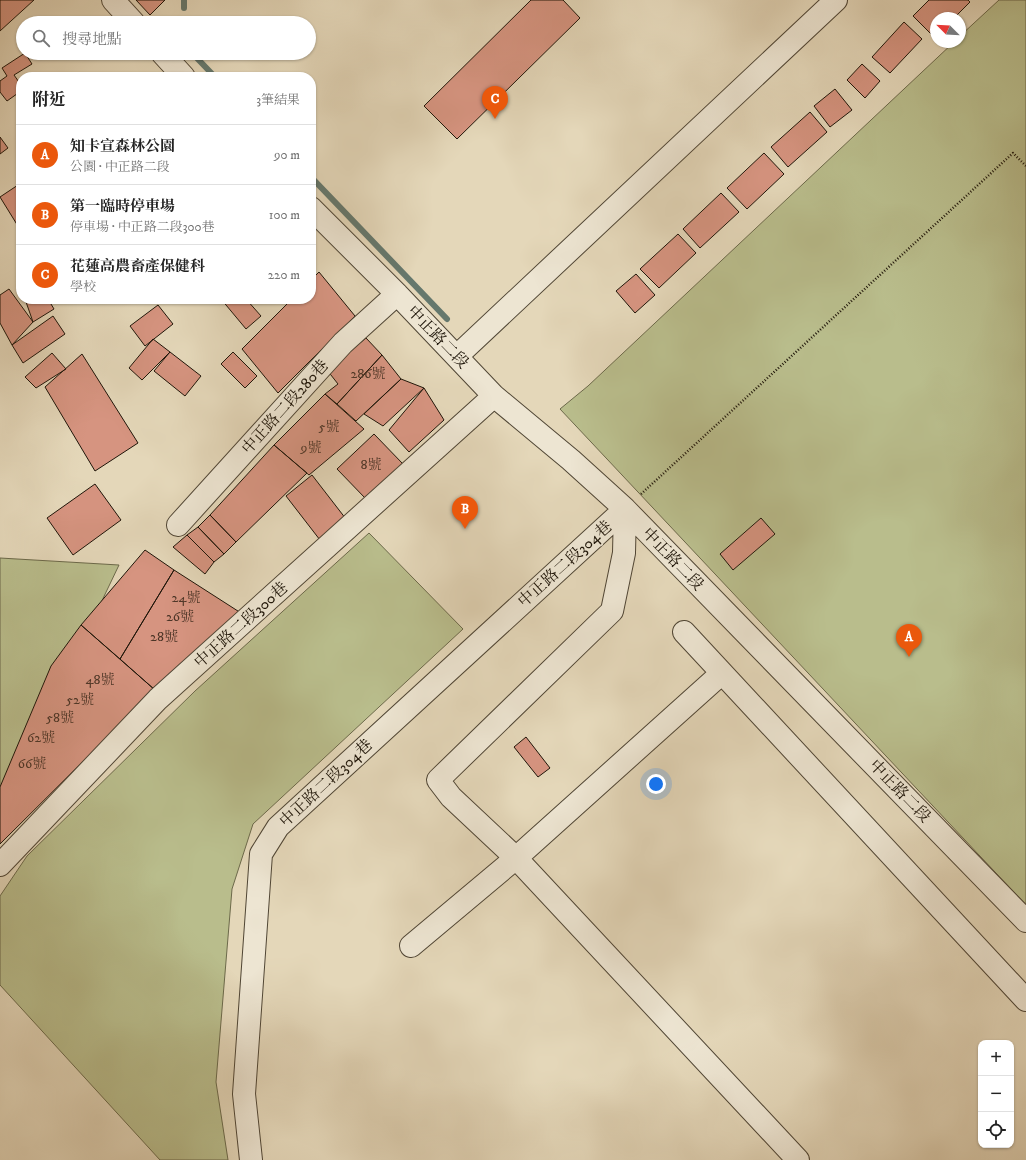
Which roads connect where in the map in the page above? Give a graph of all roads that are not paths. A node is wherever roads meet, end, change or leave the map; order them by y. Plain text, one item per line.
1 (113, 0) edge
2 (836, 0) edge
3 (128, 16) edge
4 (168, 60) edge
5 (179, 72) edge
6 (316, 213) edge
7 (397, 294) junction
8 (457, 356) junction
9 (494, 396) junction
10 (625, 510) junction
11 (178, 525) dead end
12 (684, 632) dead end
13 (722, 673) junction
14 (516, 858) junction
15 (0, 865) edge
16 (1026, 921) edge
17 (411, 946) dead end
18 (1026, 1000) edge
19 (251, 1160) edge
20 (798, 1160) edge

1 - 3 street
2 - 8 street
4 - 5 street
6 - 7 street, 中正路二段
7 - 8 street, 中正路二段
7 - 11 street, 中正路二段280巷
8 - 9 street, 中正路二段
9 - 10 street, 中正路二段
9 - 15 street, 中正路二段300巷
10 - 14 street
10 - 16 street, 中正路二段
10 - 19 street, 中正路二段304巷
12 - 13 street
13 - 14 street
13 - 18 street
14 - 17 street
14 - 20 street

